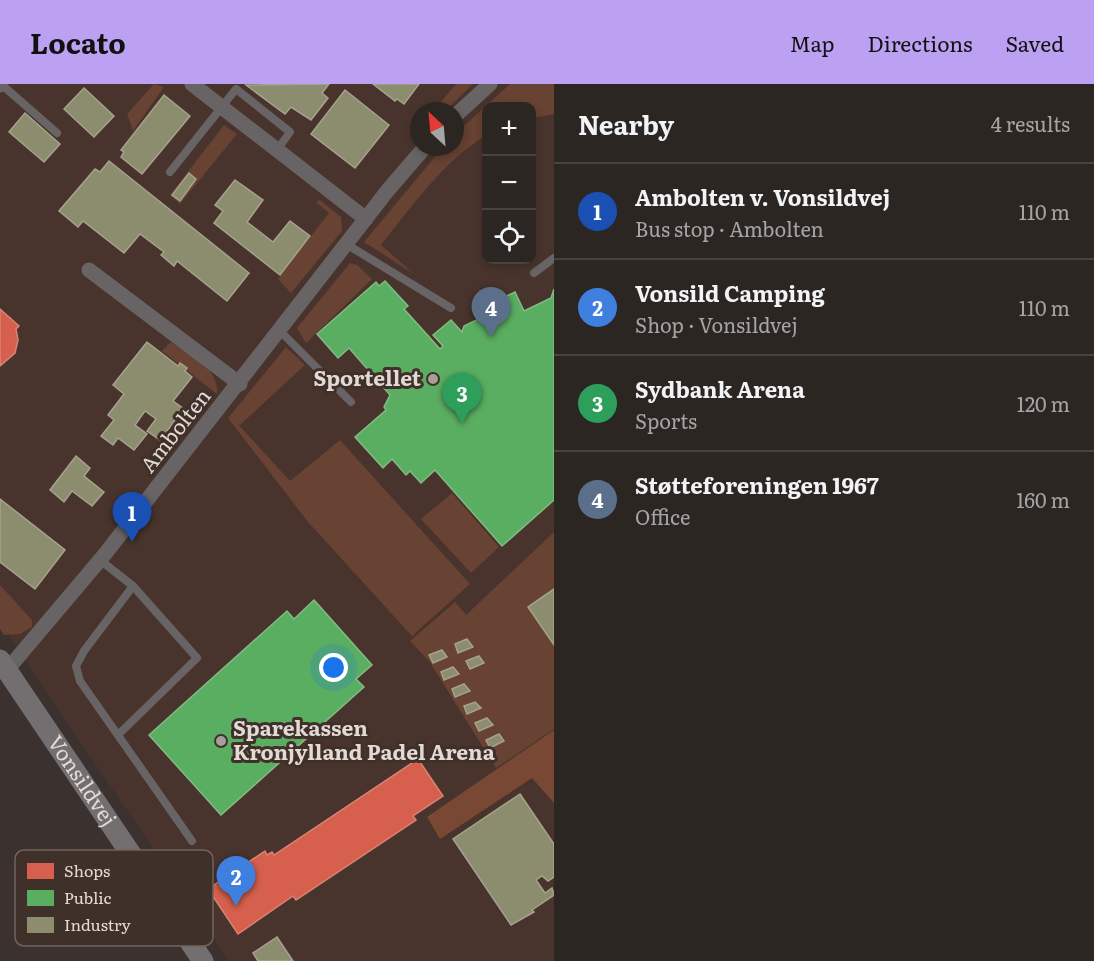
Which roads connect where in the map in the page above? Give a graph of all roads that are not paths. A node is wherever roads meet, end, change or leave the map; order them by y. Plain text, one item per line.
1 (192, 84) edge
2 (490, 84) edge
3 (0, 85) edge
4 (222, 108) junction
5 (464, 108) edge
6 (57, 133) dead end
7 (277, 150) junction
8 (418, 156) edge
9 (170, 172) dead end
10 (366, 219) junction
11 (346, 244) junction
12 (554, 258) edge
13 (89, 270) dead end
14 (534, 273) dead end
15 (450, 308) dead end
16 (280, 331) junction
17 (240, 384) junction
18 (351, 402) dead end
19 (100, 560) junction
20 (133, 586) junction
21 (3, 665) edge
22 (120, 733) junction
23 (192, 841) dead end
24 (128, 850) edge
25 (193, 946) edge
26 (203, 961) edge

1 - 4 street
2 - 5 street
3 - 6 lane
4 - 7 street
4 - 7 lane
4 - 9 lane
7 - 10 street
8 - 10 street, Ambolten
10 - 11 street, Ambolten
11 - 15 lane
11 - 16 street, Ambolten
12 - 14 lane
13 - 17 street, Ambolten
16 - 17 street, Ambolten
16 - 18 lane
17 - 19 street, Ambolten
19 - 20 lane
19 - 21 street, Ambolten
20 - 22 lane
20 - 22 lane
21 - 24 main road, Vonsildvej
22 - 23 lane
25 - 26 main road, Vonsildvej

